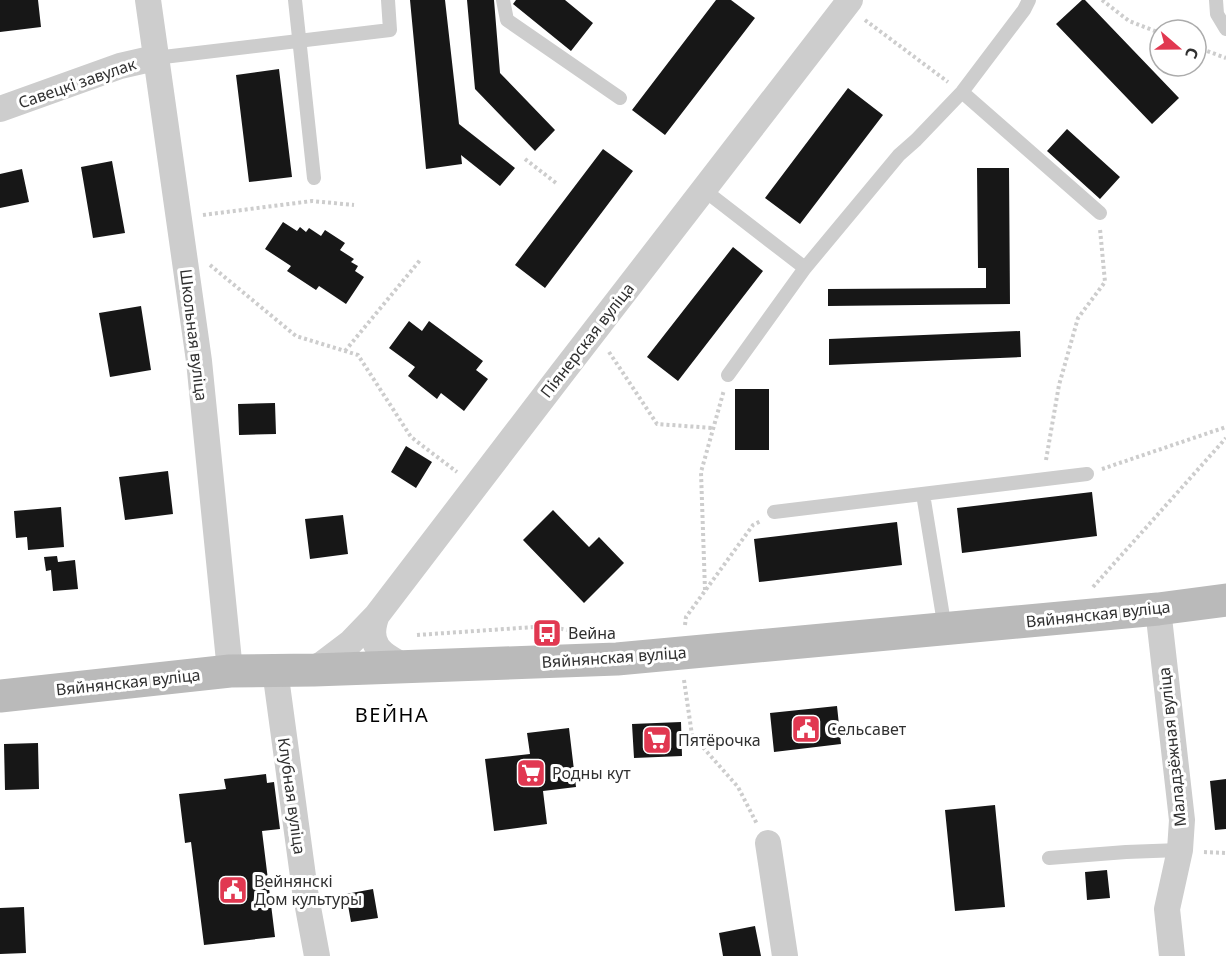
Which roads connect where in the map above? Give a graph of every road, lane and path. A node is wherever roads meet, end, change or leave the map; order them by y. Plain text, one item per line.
1 (148, 0) edge
2 (296, 0) edge
3 (388, 0) edge
4 (503, 0) edge
5 (1029, 0) edge
6 (1102, 0) edge
7 (1216, 0) edge
8 (848, 3) edge
9 (1148, 28) edge
10 (1226, 29) edge
11 (300, 41) junction
12 (1208, 51) edge
13 (155, 58) junction
14 (1226, 58) edge
15 (962, 92) junction
16 (620, 98) dead end
17 (0, 109) edge
18 (525, 159) dead end
19 (314, 178) dead end
20 (556, 183) dead end
21 (704, 190) junction
22 (354, 205) dead end
23 (1100, 213) joint
24 (180, 230) junction
25 (421, 259) dead end
26 (805, 268) junction
27 (595, 331) junction
28 (345, 351) junction
29 (728, 375) joint
30 (713, 428) junction
31 (1226, 428) edge
32 (1226, 438) edge
33 (1087, 474) joint
34 (1042, 480) junction
35 (476, 486) junction
36 (923, 494) junction
37 (774, 512) joint
38 (706, 591) junction
39 (1226, 600) edge
40 (1158, 609) junction
41 (377, 615) junction
42 (1065, 618) junction
43 (945, 629) junction
44 (680, 653) junction
45 (406, 667) junction
46 (275, 670) junction
47 (314, 670) junction
48 (230, 671) junction
49 (0, 696) edge
50 (768, 843) joint
51 (1180, 850) junction
52 (1049, 858) dead end
53 (317, 956) edge
54 (785, 956) edge
55 (1172, 956) edge

1 - 13 street, Школьная вуліца
2 - 11 lane
3 - 11 lane
4 - 16 lane
5 - 15 lane
6 - 9 path
7 - 10 lane
8 - 15 path
8 - 21 street, Піянерская вуліца
11 - 13 lane
11 - 19 lane
12 - 14 path
13 - 17 street, Савецкі завулак
13 - 24 street, Школьная вуліца
15 - 23 lane
15 - 26 lane
18 - 20 path
21 - 26 lane
21 - 27 street, Піянерская вуліца
22 - 24 path
23 - 34 path
24 - 28 path
24 - 48 street, Школьная вуліца
25 - 28 path
26 - 29 lane
27 - 30 path
27 - 35 street, Піянерская вуліца
28 - 35 path
29 - 30 path
30 - 38 path
31 - 33 path
32 - 42 path
33 - 34 lane
34 - 36 lane
35 - 41 street, Піянерская вуліца
36 - 37 lane
36 - 43 lane
37 - 38 path
38 - 44 path
39 - 40 street, Вяйнянская вуліца
40 - 42 street, Вяйнянская вуліца
40 - 51 street, Маладзёжная вуліца
41 - 45 street
41 - 47 street, Піянерская вуліца
42 - 43 street, Вяйнянская вуліца
43 - 44 street, Вяйнянская вуліца
44 - 45 street, Вяйнянская вуліца
44 - 50 path
45 - 47 street, Вяйнянская вуліца
46 - 47 street, Вяйнянская вуліца
46 - 48 street, Вяйнянская вуліца
46 - 53 street, Клубная вуліца
48 - 49 street, Вяйнянская вуліца
50 - 54 street
51 - 52 lane
51 - 55 street, Маладзёжная вуліца

